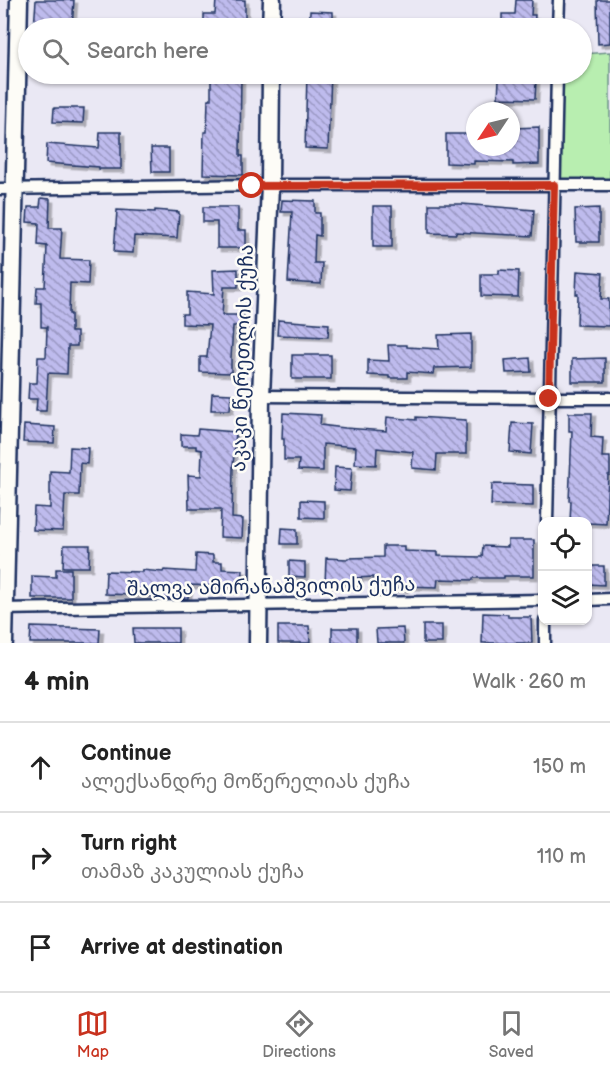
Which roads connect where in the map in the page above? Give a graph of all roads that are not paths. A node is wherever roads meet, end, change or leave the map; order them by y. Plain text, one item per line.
1 (19, 0) edge
2 (272, 0) edge
3 (559, 0) edge
4 (271, 18) edge
5 (558, 18) edge
6 (271, 84) edge
7 (557, 84) edge
8 (270, 185) junction
9 (554, 185) junction
10 (610, 185) edge
11 (7, 190) edge
12 (261, 396) junction
13 (610, 398) edge
14 (549, 399) junction
15 (547, 517) edge
16 (610, 599) edge
17 (538, 600) edge
18 (592, 600) edge
19 (258, 605) junction
20 (3, 609) edge
21 (545, 625) edge
22 (4, 643) edge
23 (258, 643) edge
24 (545, 643) edge

1 - 11 main road
2 - 4 main road
3 - 5 street
6 - 8 main road, აკაკი წერეთლის ქუჩა
7 - 9 street
8 - 9 street
8 - 11 street
8 - 12 main road, აკაკი წერეთლის ქუჩა
9 - 10 street
9 - 14 street
11 - 20 main road
12 - 14 street
12 - 19 main road, აკაკი წერეთლის ქუჩა
13 - 14 street
14 - 15 street
16 - 18 street
17 - 19 street, შალვა ამირანაშვილის ქუჩა
19 - 20 street, შალვა ამირანაშვილის ქუჩა
19 - 23 main road, აკაკი წერეთლის ქუჩა
20 - 22 main road
21 - 24 street

